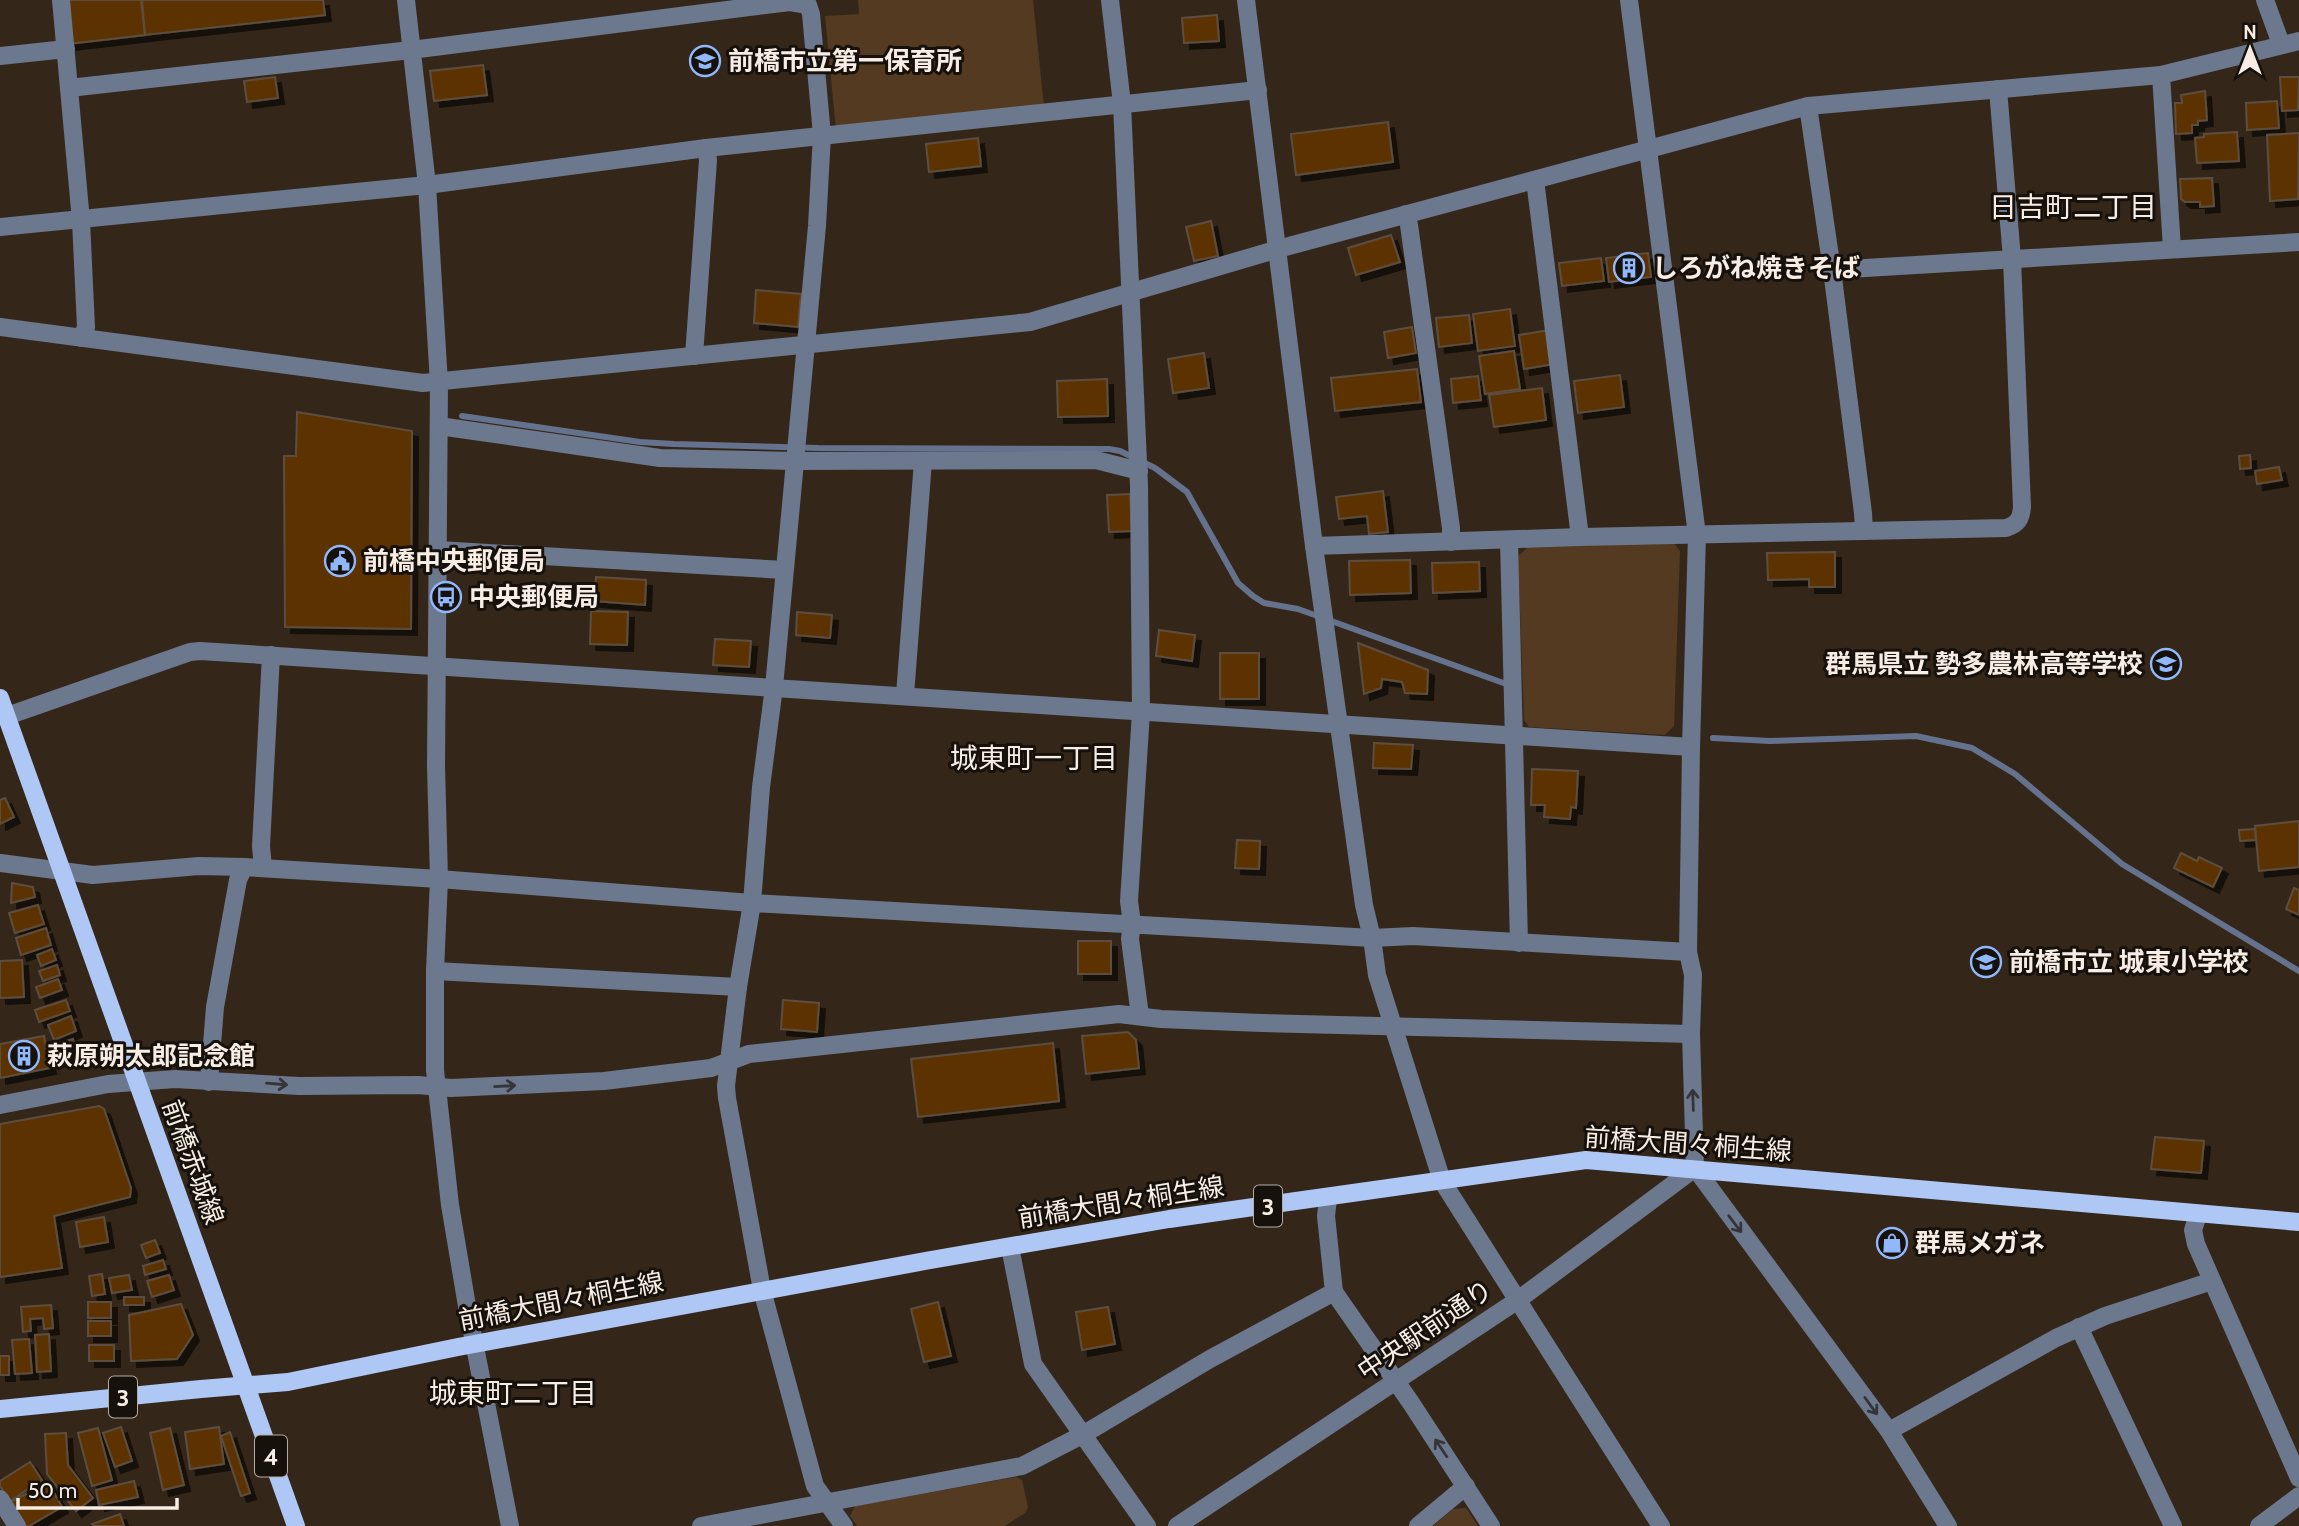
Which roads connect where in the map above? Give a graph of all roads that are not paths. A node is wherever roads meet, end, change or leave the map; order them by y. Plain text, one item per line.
1 (61, 0) edge
2 (406, 0) edge
3 (1111, 0) edge
4 (1246, 0) edge
5 (1629, 0) edge
6 (2265, 0) edge
7 (2299, 41) edge
8 (2281, 44) junction
9 (66, 49) junction
10 (411, 50) junction
11 (0, 56) edge
12 (2161, 75) junction
13 (69, 88) junction
14 (1997, 89) junction
15 (1258, 90) junction
16 (1122, 104) junction
17 (1808, 106) junction
18 (822, 135) junction
19 (706, 148) junction
20 (1649, 149) junction
21 (1535, 180) junction
22 (427, 185) junction
23 (1406, 214) junction
24 (81, 221) junction
25 (0, 227) edge
26 (2299, 242) edge
27 (1279, 248) junction
28 (2172, 249) junction
29 (2012, 259) junction
30 (1832, 270) junction
31 (1131, 293) junction
32 (0, 327) edge
33 (82, 338) junction
34 (805, 345) junction
35 (694, 356) junction
36 (439, 383) junction
37 (439, 426) junction
38 (795, 457) junction
39 (923, 461) junction
40 (1138, 469) junction
41 (1864, 531) junction
42 (1697, 535) junction
43 (1580, 537) junction
44 (1508, 540) junction
45 (1451, 542) junction
46 (1314, 546) junction
47 (438, 550) junction
48 (783, 570) junction
49 (271, 655) junction
50 (438, 666) junction
51 (774, 687) junction
52 (905, 695) junction
53 (0, 698) edge
54 (1141, 712) junction
55 (7, 716) junction
56 (1340, 724) junction
57 (1514, 735) junction
58 (1691, 747) junction
59 (0, 863) edge
60 (244, 867) junction
61 (263, 869) junction
62 (62, 870) junction
63 (439, 879) junction
64 (752, 903) junction
65 (1132, 924) junction
66 (1372, 938) junction
67 (1519, 943) junction
68 (1688, 952) junction
69 (435, 971) junction
70 (738, 988) junction
71 (1140, 1016) junction
72 (1393, 1026) junction
73 (1691, 1034) junction
74 (730, 1060) junction
75 (136, 1081) junction
76 (209, 1082) junction
77 (437, 1087) junction
78 (0, 1105) edge
79 (1695, 1168) junction
80 (1442, 1181) junction
81 (1328, 1199) junction
82 (2198, 1215) junction
83 (2299, 1222) edge
84 (1010, 1247) junction
85 (2212, 1281) junction
86 (762, 1290) junction
87 (1334, 1292) junction
88 (1518, 1300) junction
89 (2079, 1328) junction
90 (475, 1344) junction
91 (1396, 1381) junction
92 (247, 1386) junction
93 (0, 1409) edge
94 (1889, 1431) junction
95 (1084, 1434) junction
96 (2299, 1478) edge
97 (1466, 1486) junction
98 (2299, 1496) edge
99 (0, 1499) edge
100 (828, 1504) junction
101 (17, 1526) edge
102 (296, 1526) edge
103 (510, 1526) edge
104 (701, 1526) edge
105 (844, 1526) edge
106 (1147, 1526) edge
107 (1177, 1526) edge
108 (1418, 1526) edge
109 (1491, 1526) edge
110 (1661, 1526) edge
111 (1948, 1526) edge
112 (2173, 1526) edge
113 (2259, 1526) edge

1 - 9 street
2 - 10 street
3 - 16 street
4 - 15 street
5 - 20 street
6 - 8 street
7 - 8 street
8 - 12 street
9 - 11 street
9 - 13 street
10 - 13 street
10 - 18 street
10 - 22 street
12 - 14 street
12 - 28 street
13 - 24 street
14 - 17 street
14 - 29 street
15 - 16 street
15 - 27 street
16 - 18 street
16 - 31 street
17 - 20 street
17 - 30 street
18 - 19 street
18 - 34 street
19 - 22 street
19 - 35 street
20 - 21 street
20 - 42 street
21 - 23 street
21 - 43 street
22 - 24 street
22 - 36 street
23 - 27 street
23 - 45 street
24 - 25 street
24 - 33 street
26 - 28 street
27 - 31 street
27 - 46 street
28 - 29 street
29 - 30 street
29 - 41 street
30 - 41 street
31 - 34 street
31 - 40 street
32 - 33 street
33 - 36 street
34 - 35 street
34 - 38 street
35 - 36 street
36 - 37 street
37 - 38 street
37 - 47 street
38 - 39 street
38 - 48 street
39 - 40 street
39 - 52 street
40 - 54 street
41 - 42 street
42 - 43 street
42 - 58 street
43 - 44 street
44 - 45 street
44 - 57 street
45 - 46 street
46 - 56 street
47 - 48 street
47 - 50 street
48 - 51 street
49 - 50 street
49 - 55 street
49 - 61 street
50 - 51 street
50 - 63 street
51 - 52 street
51 - 64 street
52 - 54 street
53 - 55 main road, 前橋赤城線 / 4
54 - 56 street
54 - 65 street
55 - 62 main road, 前橋赤城線 / 4
56 - 57 street
56 - 66 street
57 - 58 street
57 - 67 street
58 - 68 street
59 - 62 street
60 - 61 street
60 - 62 street
60 - 76 street
61 - 63 street
62 - 75 main road, 前橋赤城線 / 4
63 - 64 street
63 - 69 street
64 - 65 street
64 - 70 street
65 - 66 street
65 - 71 street
66 - 67 street
66 - 72 street
67 - 68 street
68 - 73 street
69 - 70 street
69 - 77 street
70 - 74 street
71 - 72 street
71 - 74 street
72 - 73 street
72 - 80 street
79 -> 73 street
77 -> 74 street
74 - 86 street
75 - 76 street
75 - 78 street
75 - 92 main road, 前橋赤城線 / 4
76 -> 77 street
77 - 90 street
79 - 80 main road, 前橋大間々桐生線 / 3
79 - 82 main road, 前橋大間々桐生線 / 3
79 - 88 street, 中央駅前通り
79 -> 94 street
80 - 81 main road, 前橋大間々桐生線 / 3
80 - 88 street
81 - 84 main road, 前橋大間々桐生線 / 3
81 - 87 street
82 - 83 main road, 前橋大間々桐生線 / 3
82 - 85 street
84 - 86 main road, 前橋大間々桐生線 / 3
84 - 95 street
85 - 89 street
85 - 96 street
86 - 90 main road, 前橋大間々桐生線 / 3
86 - 100 street
87 - 91 street
87 - 95 street
88 - 91 street, 中央駅前通り
88 - 110 street
89 - 94 street
89 - 112 street
90 - 92 main road, 前橋大間々桐生線 / 3
90 - 103 street
97 -> 91 street
91 - 107 street, 中央駅前通り
92 - 93 main road, 前橋大間々桐生線 / 3
92 - 102 main road, 前橋赤城線 / 4
94 - 111 street
95 - 100 street
95 - 106 street
97 - 108 street
97 - 109 street
98 - 113 street
99 - 101 street
100 - 104 street
100 - 105 street

